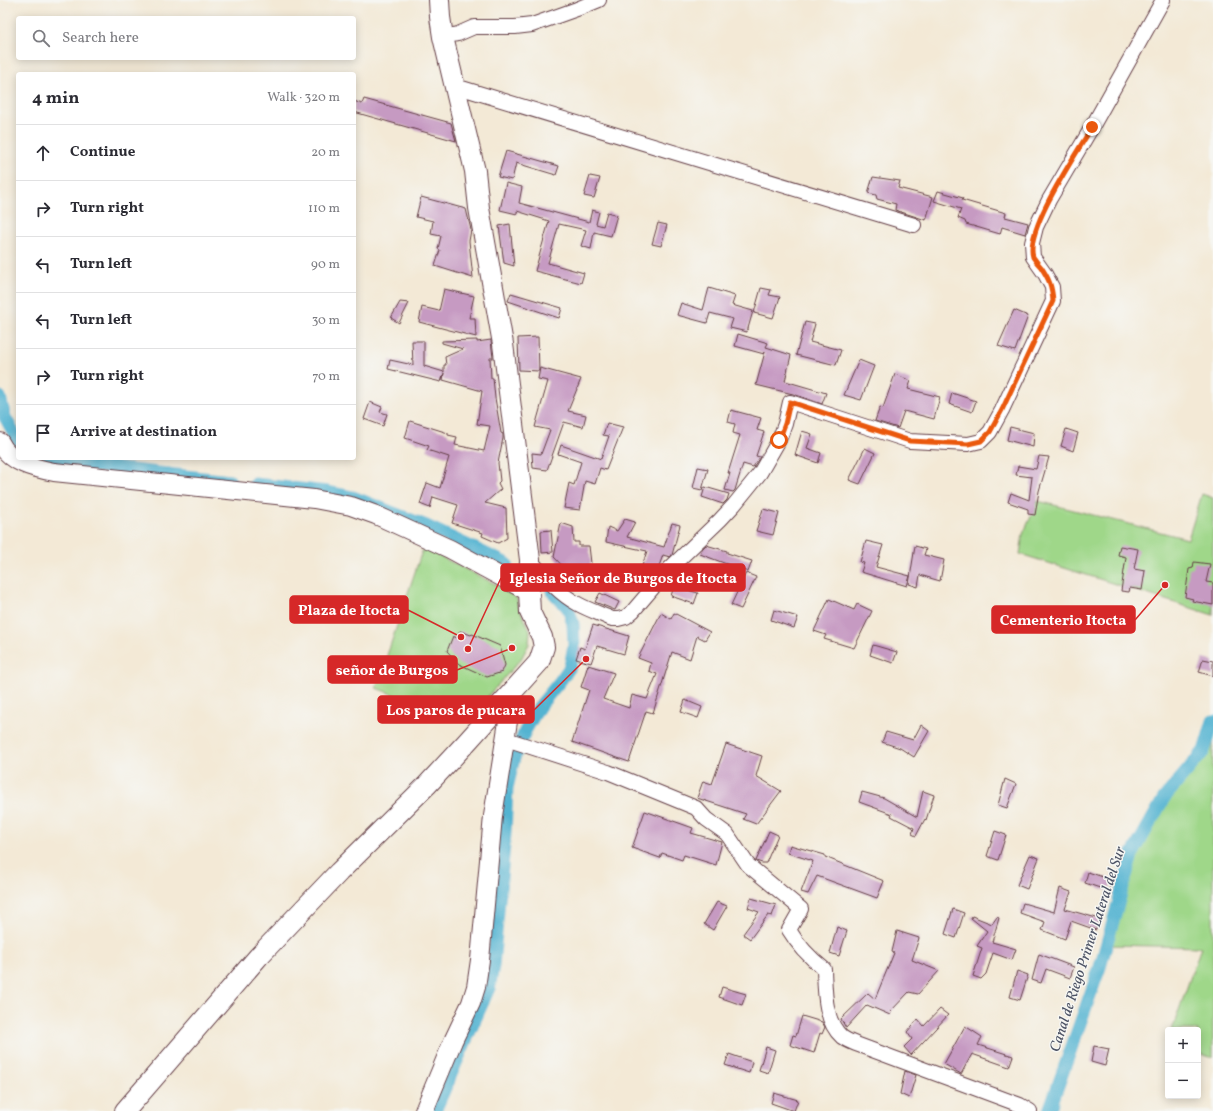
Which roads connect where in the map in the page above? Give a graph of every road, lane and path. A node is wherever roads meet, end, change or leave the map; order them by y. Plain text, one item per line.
1 (439, 0) edge
2 (599, 0) edge
3 (1163, 0) edge
4 (443, 37) junction
5 (455, 86) junction
6 (914, 225) dead end
7 (0, 442) edge
8 (530, 560) junction
9 (529, 592) junction
10 (513, 690) junction
11 (514, 742) junction
12 (125, 1111) edge
13 (424, 1111) edge
14 (1030, 1111) edge

1 - 4 main road
2 - 4 street
3 - 8 street
4 - 5 main road
5 - 6 street
5 - 8 main road
7 - 9 street
8 - 9 main road
9 - 10 main road
10 - 11 street
10 - 12 main road
11 - 13 street
11 - 14 street

